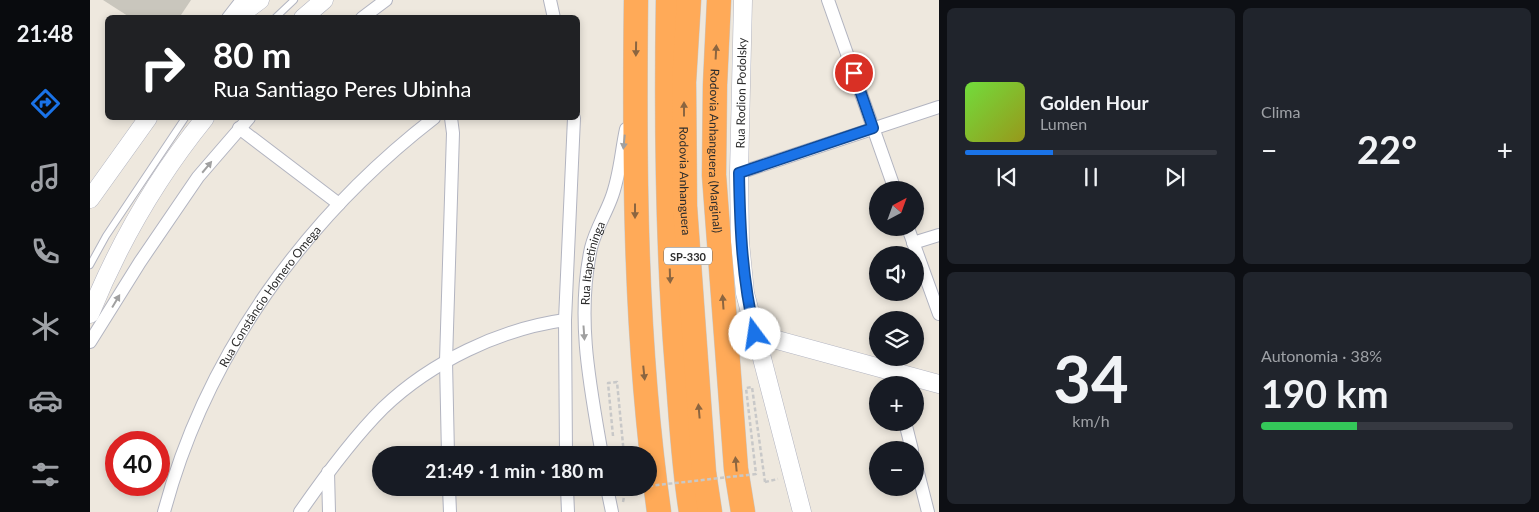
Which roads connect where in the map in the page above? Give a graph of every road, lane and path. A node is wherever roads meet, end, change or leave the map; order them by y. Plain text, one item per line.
1 (242, 0) edge
2 (260, 0) edge
3 (294, 0) edge
4 (324, 0) edge
5 (386, 0) edge
6 (550, 0) edge
7 (636, 0) edge
8 (668, 0) edge
9 (689, 0) edge
10 (720, 0) edge
11 (743, 0) edge
12 (828, 0) edge
13 (230, 15) edge
14 (240, 15) edge
15 (278, 15) edge
16 (306, 15) edge
17 (366, 15) edge
18 (553, 15) edge
19 (635, 77) junction
20 (939, 107) edge
21 (147, 120) edge
22 (183, 120) edge
23 (203, 120) edge
24 (247, 120) edge
25 (432, 120) edge
26 (452, 120) edge
27 (574, 120) edge
28 (239, 128) junction
29 (873, 128) junction
30 (739, 173) junction
31 (892, 181) edge
32 (90, 199) edge
33 (339, 204) junction
34 (939, 235) edge
35 (911, 236) edge
36 (913, 243) junction
37 (90, 265) edge
38 (90, 314) edge
39 (939, 314) edge
40 (565, 320) junction
41 (755, 334) junction
42 (90, 342) edge
43 (446, 361) junction
44 (888, 376) edge
45 (924, 382) edge
46 (939, 384) edge
47 (613, 437) dead end
48 (448, 446) edge
49 (566, 446) edge
50 (600, 446) edge
51 (623, 446) edge
52 (328, 472) junction
53 (765, 482) dead end
54 (657, 485) edge
55 (449, 496) edge
56 (567, 496) edge
57 (609, 496) edge
58 (924, 496) edge
59 (164, 512) edge
60 (300, 512) edge
61 (330, 512) edge
62 (450, 512) edge
63 (568, 512) edge
64 (612, 512) edge
65 (658, 512) edge
66 (691, 512) edge
67 (710, 512) edge
68 (743, 512) edge
69 (802, 512) edge
70 (928, 512) edge

1 - 13 street
2 - 14 street
3 - 15 lane
4 - 16 street
5 - 17 street
6 - 18 street
7 -> 19 highway
8 -> 66 highway, Rodovia Anhanguera / SP-330
67 -> 9 highway, Rodovia Anhanguera / SP-330
68 -> 10 highway, Rodovia Anhanguera (Marginal)
11 - 30 street, Rua Rodion Podolsky
12 - 29 street
19 -> 50 street, Rua Itapetininga
19 -> 65 highway
20 - 29 street
21 - 32 street
22 - 37 lane
23 - 38 street
24 - 28 street
25 - 33 street, Rua Constâncio Homero Omega
26 - 43 street
27 - 40 street
28 - 33 street
42 -> 28 street
29 - 30 street
29 - 31 street
30 - 41 street, Rua Rodion Podolsky
33 - 59 street, Rua Constâncio Homero Omega
34 - 36 street
35 - 36 street
36 - 39 street
40 - 43 street
40 - 49 street
41 - 44 street
41 - 69 street, Rua Rodion Podolsky
43 - 48 street
43 - 52 street
45 - 46 street
47 - 51 path
52 - 60 street
52 - 61 street
53 - 54 path, bridge
55 - 62 street
56 - 63 street
57 - 64 street
58 - 70 street

